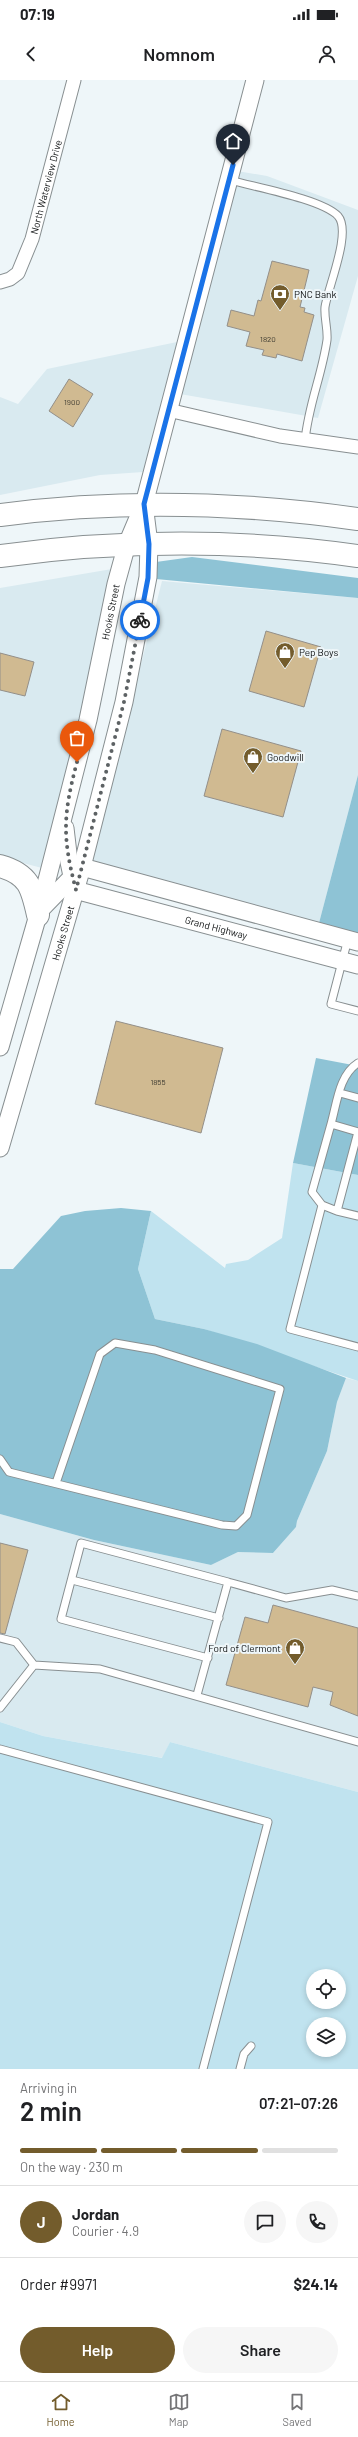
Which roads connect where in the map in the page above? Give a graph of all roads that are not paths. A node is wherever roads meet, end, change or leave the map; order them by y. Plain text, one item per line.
1 (74, 80) edge
2 (255, 80) edge
3 (229, 179) junction
4 (0, 282) edge
5 (168, 410) junction
6 (305, 441) junction
7 (358, 447) edge
8 (144, 504) junction
9 (0, 515) edge
10 (352, 518) edge
11 (127, 544) junction
12 (149, 544) junction
13 (0, 556) edge
14 (358, 556) edge
15 (66, 804) junction
16 (0, 866) edge
17 (77, 878) junction
18 (38, 915) junction
19 (353, 940) edge
20 (350, 963) edge
21 (358, 1011) edge
22 (0, 1047) edge
23 (358, 1063) edge
24 (340, 1093) junction
25 (358, 1098) edge
26 (331, 1124) junction
27 (358, 1132) edge
28 (0, 1148) edge
29 (322, 1205) junction
30 (337, 1211) junction
31 (358, 1216) edge
32 (358, 1347) edge
33 (0, 1459) edge
34 (56, 1483) junction
35 (72, 1580) junction
36 (228, 1582) junction
37 (358, 1596) edge
38 (219, 1618) junction
39 (0, 1638) edge
40 (208, 1658) junction
41 (34, 1665) junction
42 (197, 1695) junction
43 (0, 1708) edge
44 (358, 1742) edge
45 (0, 1749) edge
46 (251, 2046) dead end
47 (203, 2069) edge
48 (240, 2069) edge

1 - 4 street, North Waterview Drive
2 - 3 street, Hooks Street
3 - 5 street, Hooks Street
3 - 6 lane
5 - 6 street
5 - 8 street, Hooks Street
6 - 7 street
8 - 9 highway
8 - 10 highway
8 - 11 street, Hooks Street
8 - 12 street, Hooks Street
11 - 12 highway
11 - 13 highway
11 - 15 street, Hooks Street
12 - 14 highway
12 - 17 street, Hooks Street
15 - 17 street
15 - 18 street, Hooks Street
16 - 18 highway
17 - 18 street
17 - 19 street
17 - 20 street, Grand Highway
17 - 28 street, Hooks Street
18 - 22 street, Hooks Street
19 - 20 lane
20 - 21 lane
23 - 24 lane
24 - 25 lane
24 - 26 lane
26 - 27 lane
26 - 29 lane
27 - 30 lane
29 - 30 lane
29 - 32 lane
30 - 31 lane
33 - 34 lane
34 - 34 lane
35 - 36 lane
35 - 38 lane
35 - 40 lane
36 - 37 lane
36 - 38 lane
38 - 40 lane
39 - 41 lane
40 - 42 lane
41 - 42 lane
41 - 43 lane
42 - 44 lane
45 - 47 lane
46 - 48 lane

